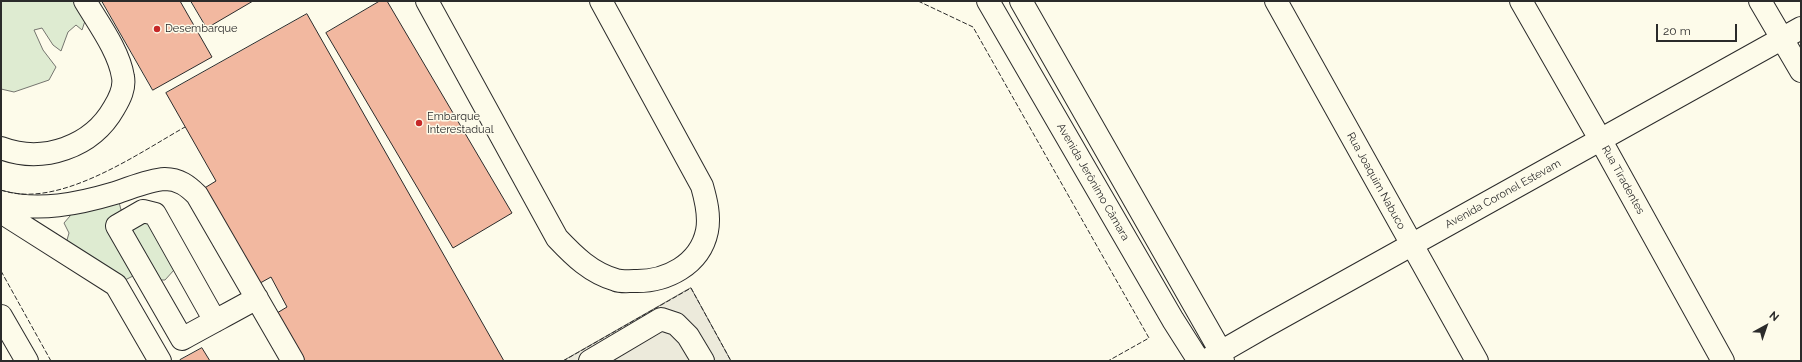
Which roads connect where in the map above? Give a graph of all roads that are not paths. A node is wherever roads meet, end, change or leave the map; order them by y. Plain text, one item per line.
1 (85, 1) edge
2 (427, 1) edge
3 (601, 1) edge
4 (988, 1) edge
5 (1020, 1) edge
6 (1276, 1) edge
7 (1521, 1) edge
8 (1760, 1) edge
9 (1801, 28) edge
10 (1782, 39) junction
11 (1801, 71) edge
12 (1600, 140) junction
13 (1, 148) edge
14 (1, 202) edge
15 (1, 212) edge
16 (1411, 245) junction
17 (257, 298) junction
18 (1, 316) edge
19 (215, 321) junction
20 (619, 354) edge
21 (1216, 358) edge
22 (27, 361) edge
23 (160, 361) edge
24 (294, 361) edge
25 (590, 361) edge
26 (703, 361) edge
27 (1199, 361) edge
28 (1477, 361) edge
29 (1723, 361) edge

1 - 13 main road
2 - 3 main road
4 - 27 main road, Avenida Jerônimo Câmara
5 - 21 main road
6 - 16 main road, Rua Joaquim Nabuco
7 - 12 main road, Rua Tiradentes
8 - 10 main road
9 - 10 main road, Avenida Coronel Estevam
10 - 11 main road
10 - 12 main road, Avenida Coronel Estevam
12 - 16 main road, Avenida Coronel Estevam
12 - 29 main road, Rua Tiradentes
14 - 17 main road
15 - 23 main road
16 - 21 main road, Avenida Coronel Estevam
16 - 28 main road, Rua Joaquim Nabuco
17 - 19 main road
17 - 24 main road
18 - 22 main road
19 - 19 main road
20 - 25 main road
20 - 26 main road

